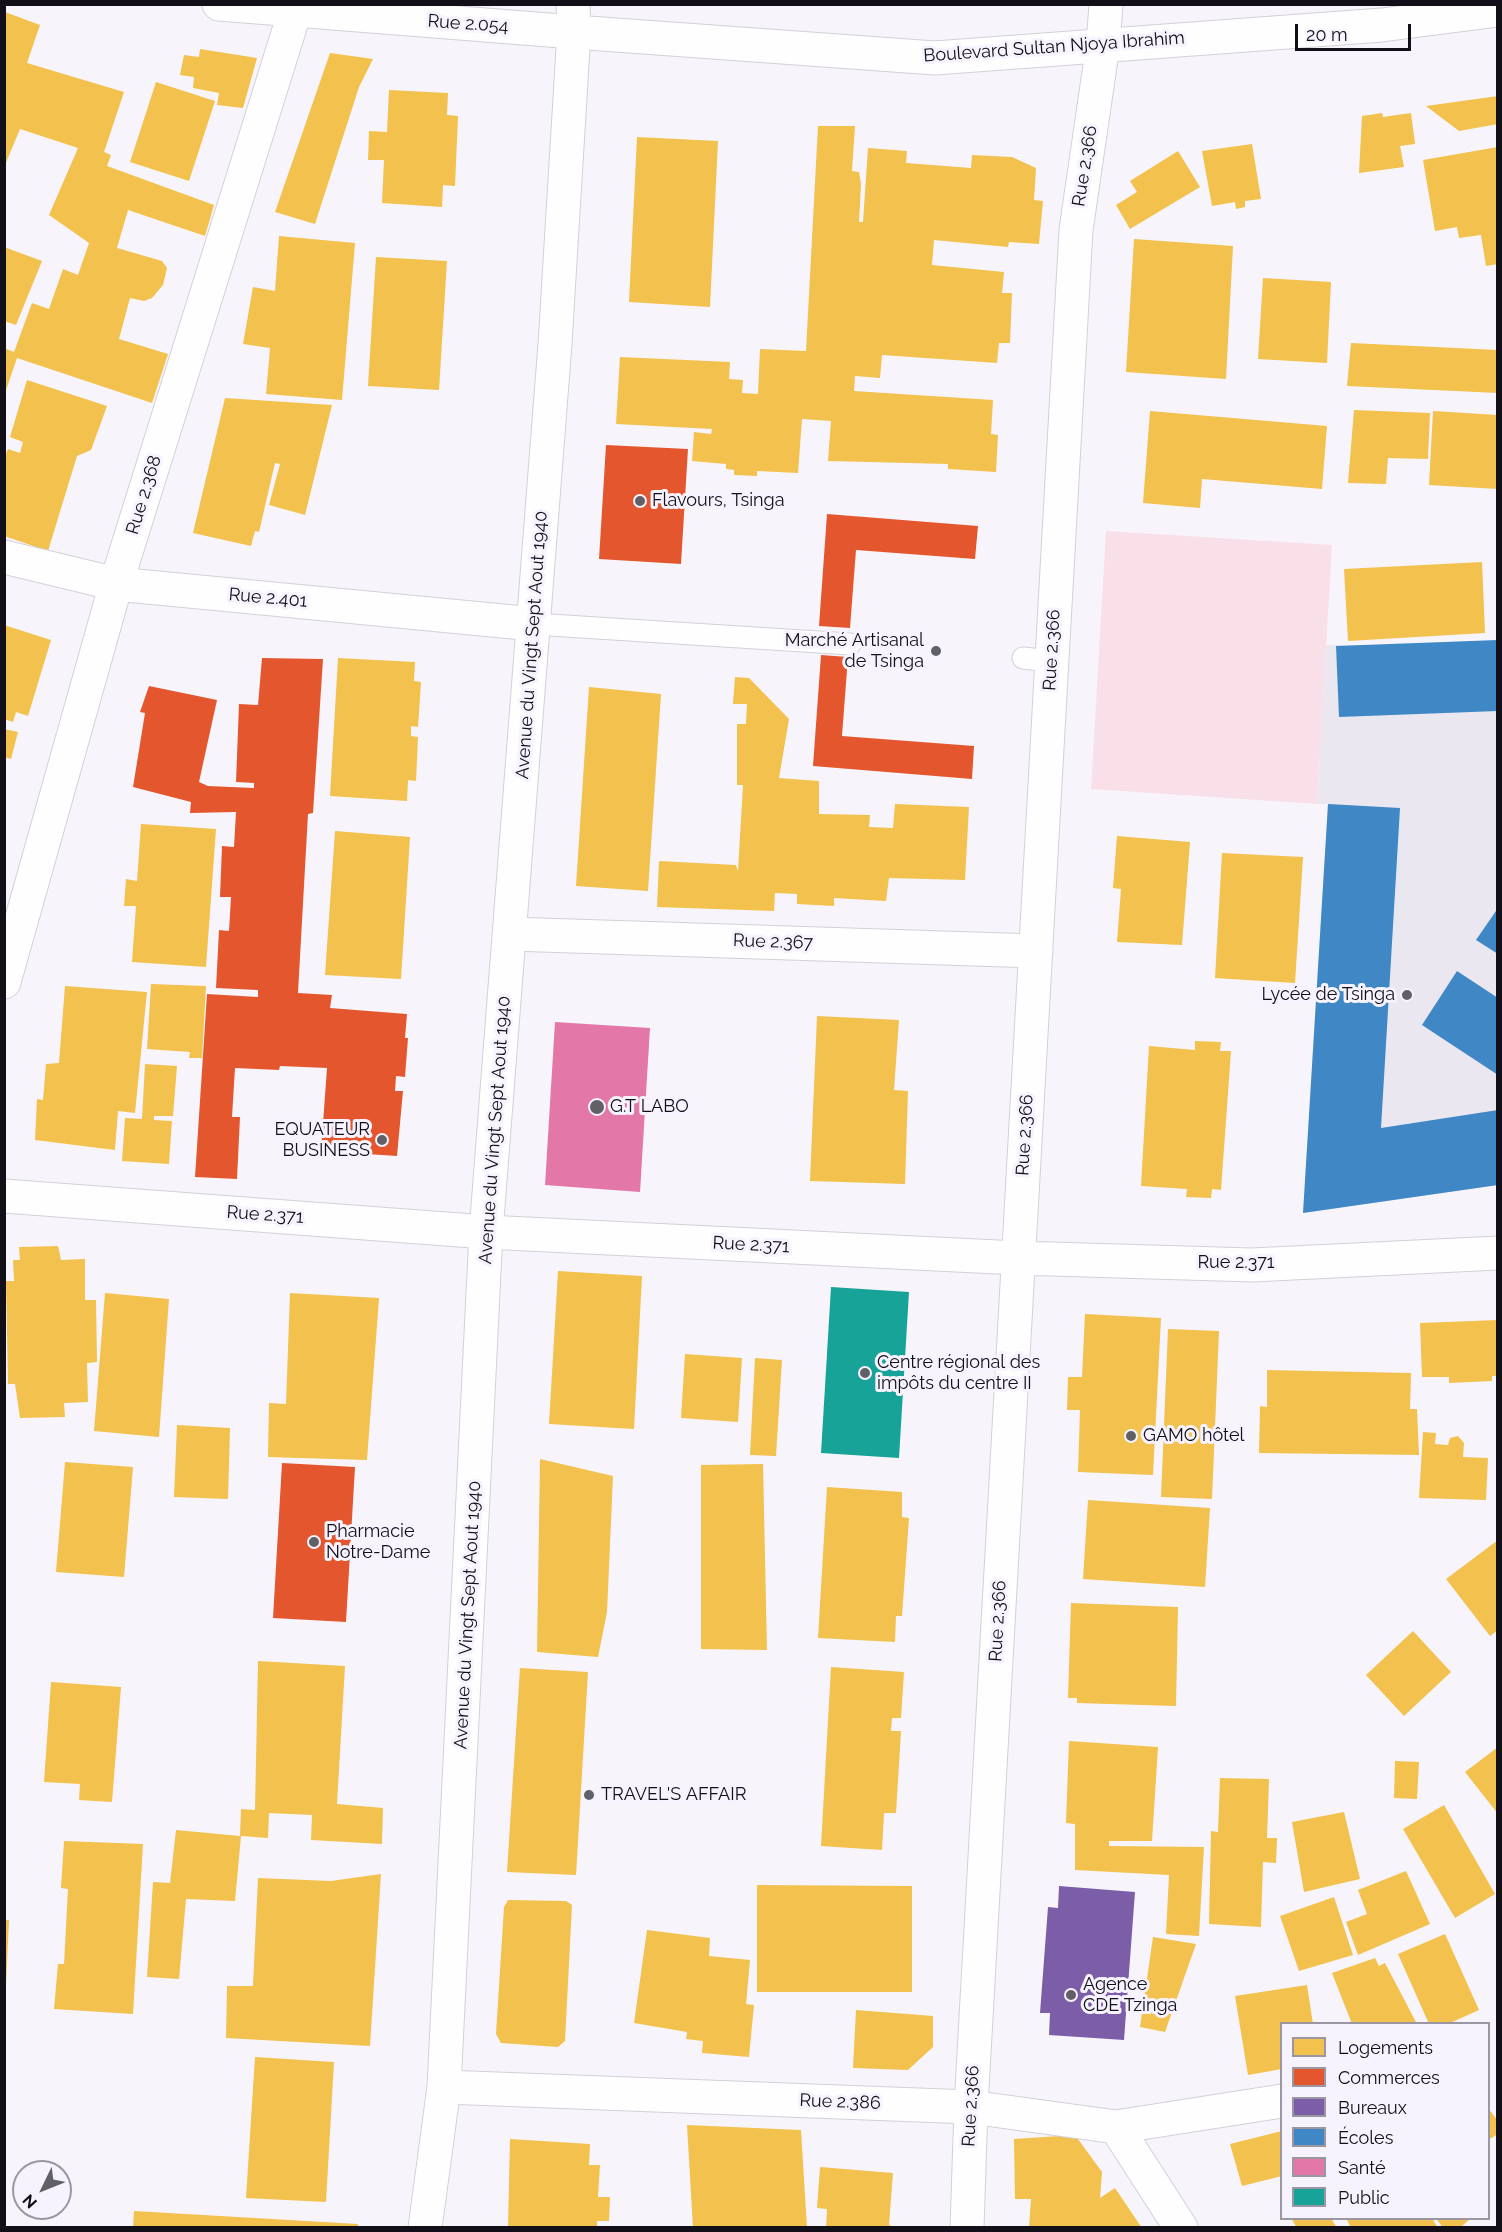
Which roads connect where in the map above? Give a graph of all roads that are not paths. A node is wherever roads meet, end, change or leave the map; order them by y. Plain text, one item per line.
1 (219, 4) edge
2 (1106, 4) edge
3 (1497, 10) edge
4 (295, 11) junction
5 (574, 18) edge
6 (1103, 45) junction
7 (4, 557) edge
8 (116, 584) junction
9 (534, 624) junction
10 (850, 644) dead end
11 (510, 934) junction
12 (1036, 951) junction
13 (4, 982) edge
14 (4, 1196) edge
15 (486, 1232) junction
16 (1497, 1252) edge
17 (1018, 1258) junction
18 (444, 2087) junction
19 (1280, 2101) edge
20 (971, 2107) junction
21 (1116, 2127) junction
22 (425, 2228) edge
23 (967, 2228) edge
24 (1181, 2228) edge

1 - 4 street, Rue 2.054
2 - 6 street, Rue 2.366
3 - 6 street, Boulevard Sultan Njoya Ibrahim
4 - 5 street, Rue 2.054
4 - 8 street, Rue 2.368
5 - 6 street, Boulevard Sultan Njoya Ibrahim
5 - 9 street, Avenue du Vingt Sept Aout 1940
6 - 12 street, Rue 2.366
7 - 8 street, Rue 2.401
8 - 9 street, Rue 2.401
8 - 13 street, Rue 2.368
9 - 10 lane
9 - 11 street, Avenue du Vingt Sept Aout 1940
11 - 12 street, Rue 2.367
11 - 15 street, Avenue du Vingt Sept Aout 1940
12 - 17 street, Rue 2.366
14 - 15 street, Rue 2.371
15 - 17 street, Rue 2.371
15 - 18 street, Avenue du Vingt Sept Aout 1940
16 - 17 street, Rue 2.371
17 - 20 street, Rue 2.366
18 - 20 street, Rue 2.386
18 - 22 street, Avenue du Vingt Sept Aout 1940
19 - 21 street, Rue 2.386
20 - 21 street, Rue 2.386
20 - 23 street, Rue 2.366
21 - 24 street

